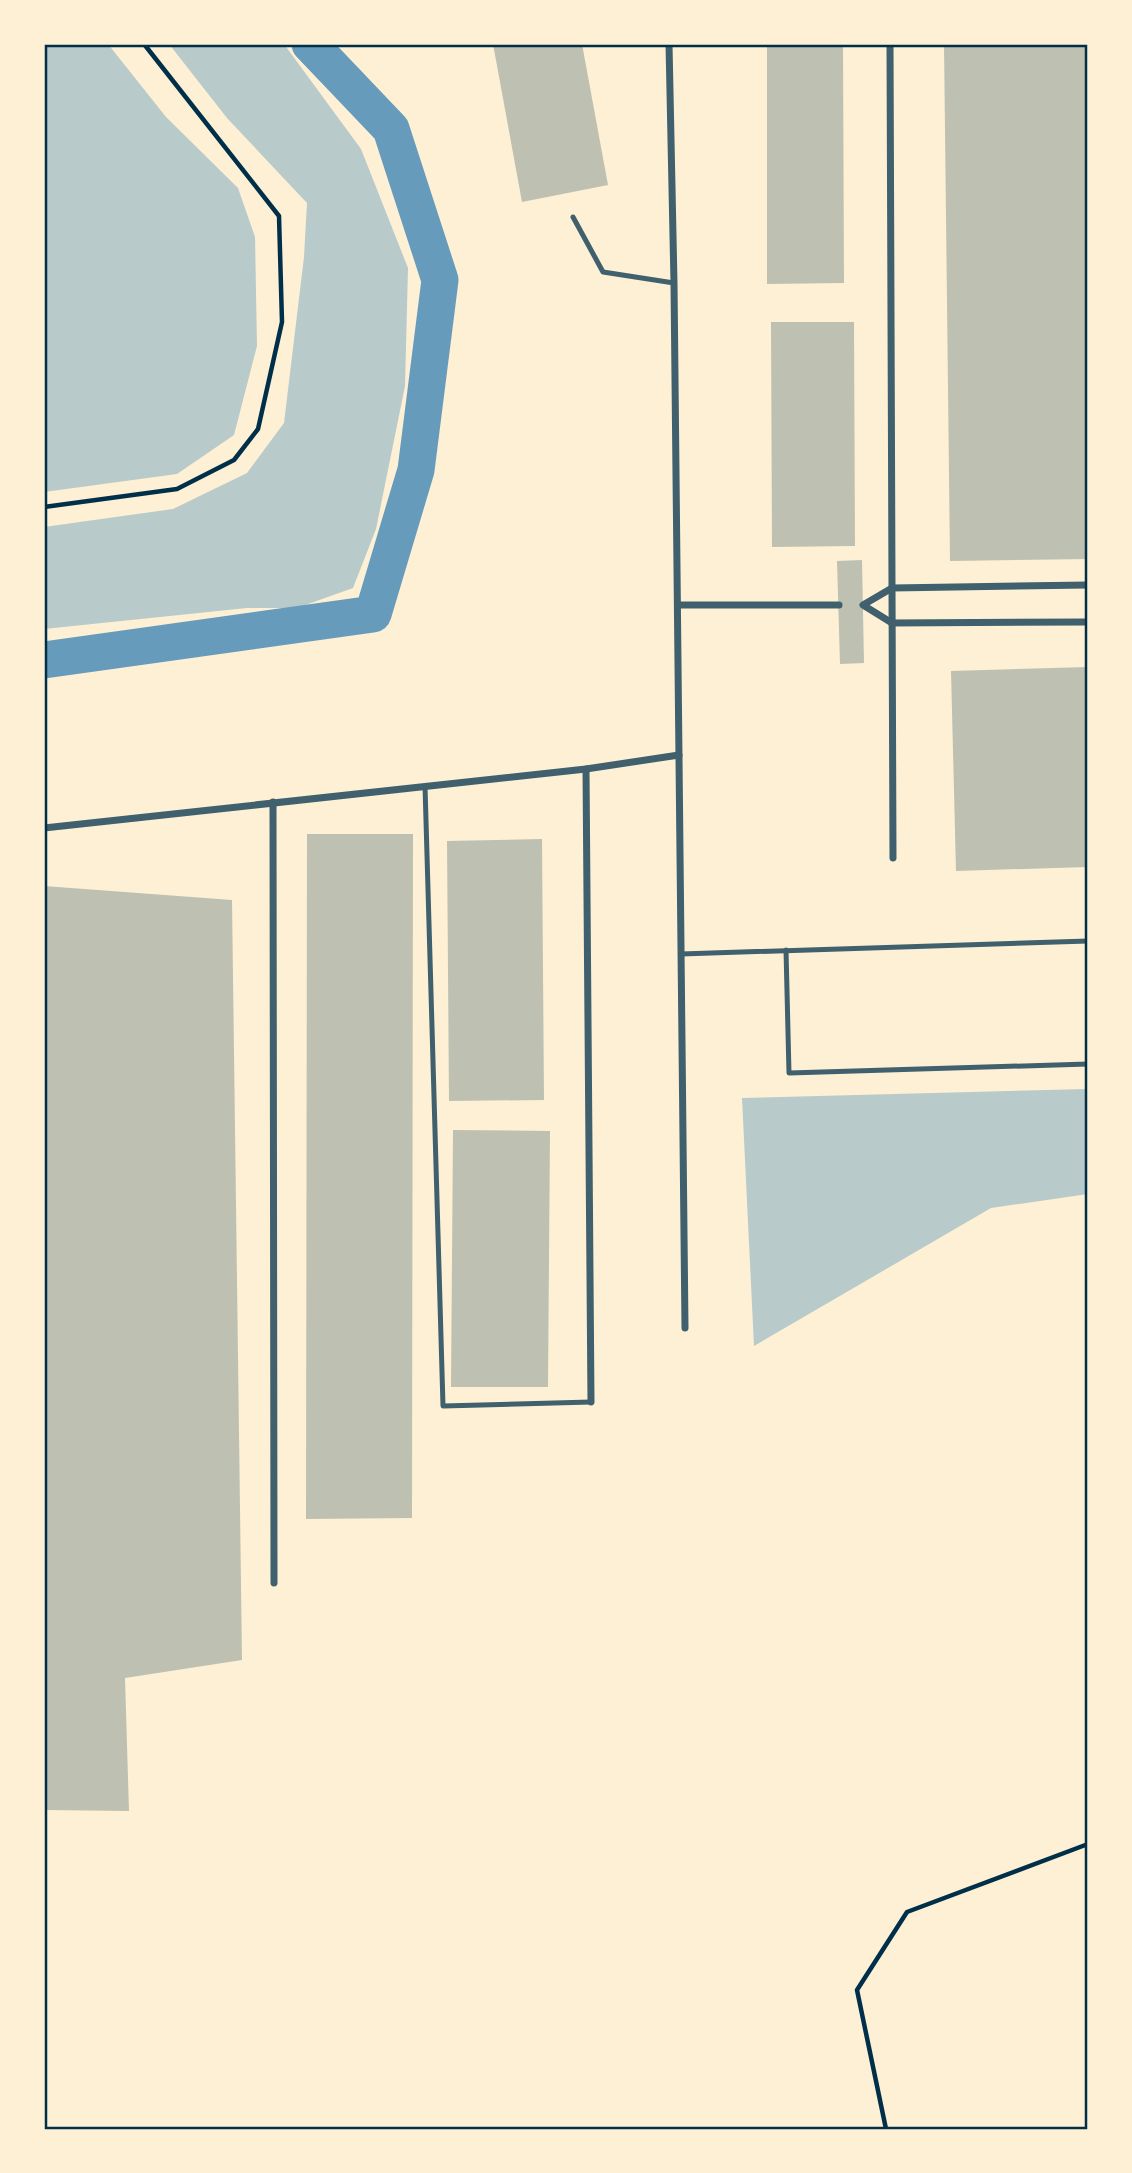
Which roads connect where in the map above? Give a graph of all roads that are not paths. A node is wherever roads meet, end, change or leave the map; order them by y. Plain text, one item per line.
1 (669, 44) edge
2 (890, 44) edge
3 (573, 217) dead end
4 (674, 283) junction
5 (1088, 585) edge
6 (892, 589) junction
7 (678, 605) junction
8 (839, 605) dead end
9 (892, 622) junction
10 (1088, 622) edge
11 (679, 755) junction
12 (586, 769) junction
13 (425, 786) junction
14 (273, 802) junction
15 (44, 828) edge
16 (893, 858) dead end
17 (1088, 941) edge
18 (786, 950) junction
19 (681, 954) junction
20 (1088, 1064) edge
21 (685, 1328) dead end
22 (591, 1402) joint
23 (274, 1583) dead end

1 - 4 street
2 - 6 street
3 - 4 lane
4 - 7 street
5 - 6 street
6 - 9 street
6 - 9 street
7 - 8 street
7 - 11 street
9 - 10 street
9 - 16 street
11 - 12 street
11 - 19 street
12 - 13 street
12 - 22 street
13 - 14 street
13 - 22 lane
14 - 15 street
14 - 23 street
17 - 18 lane
18 - 19 lane
18 - 20 lane
19 - 21 street

